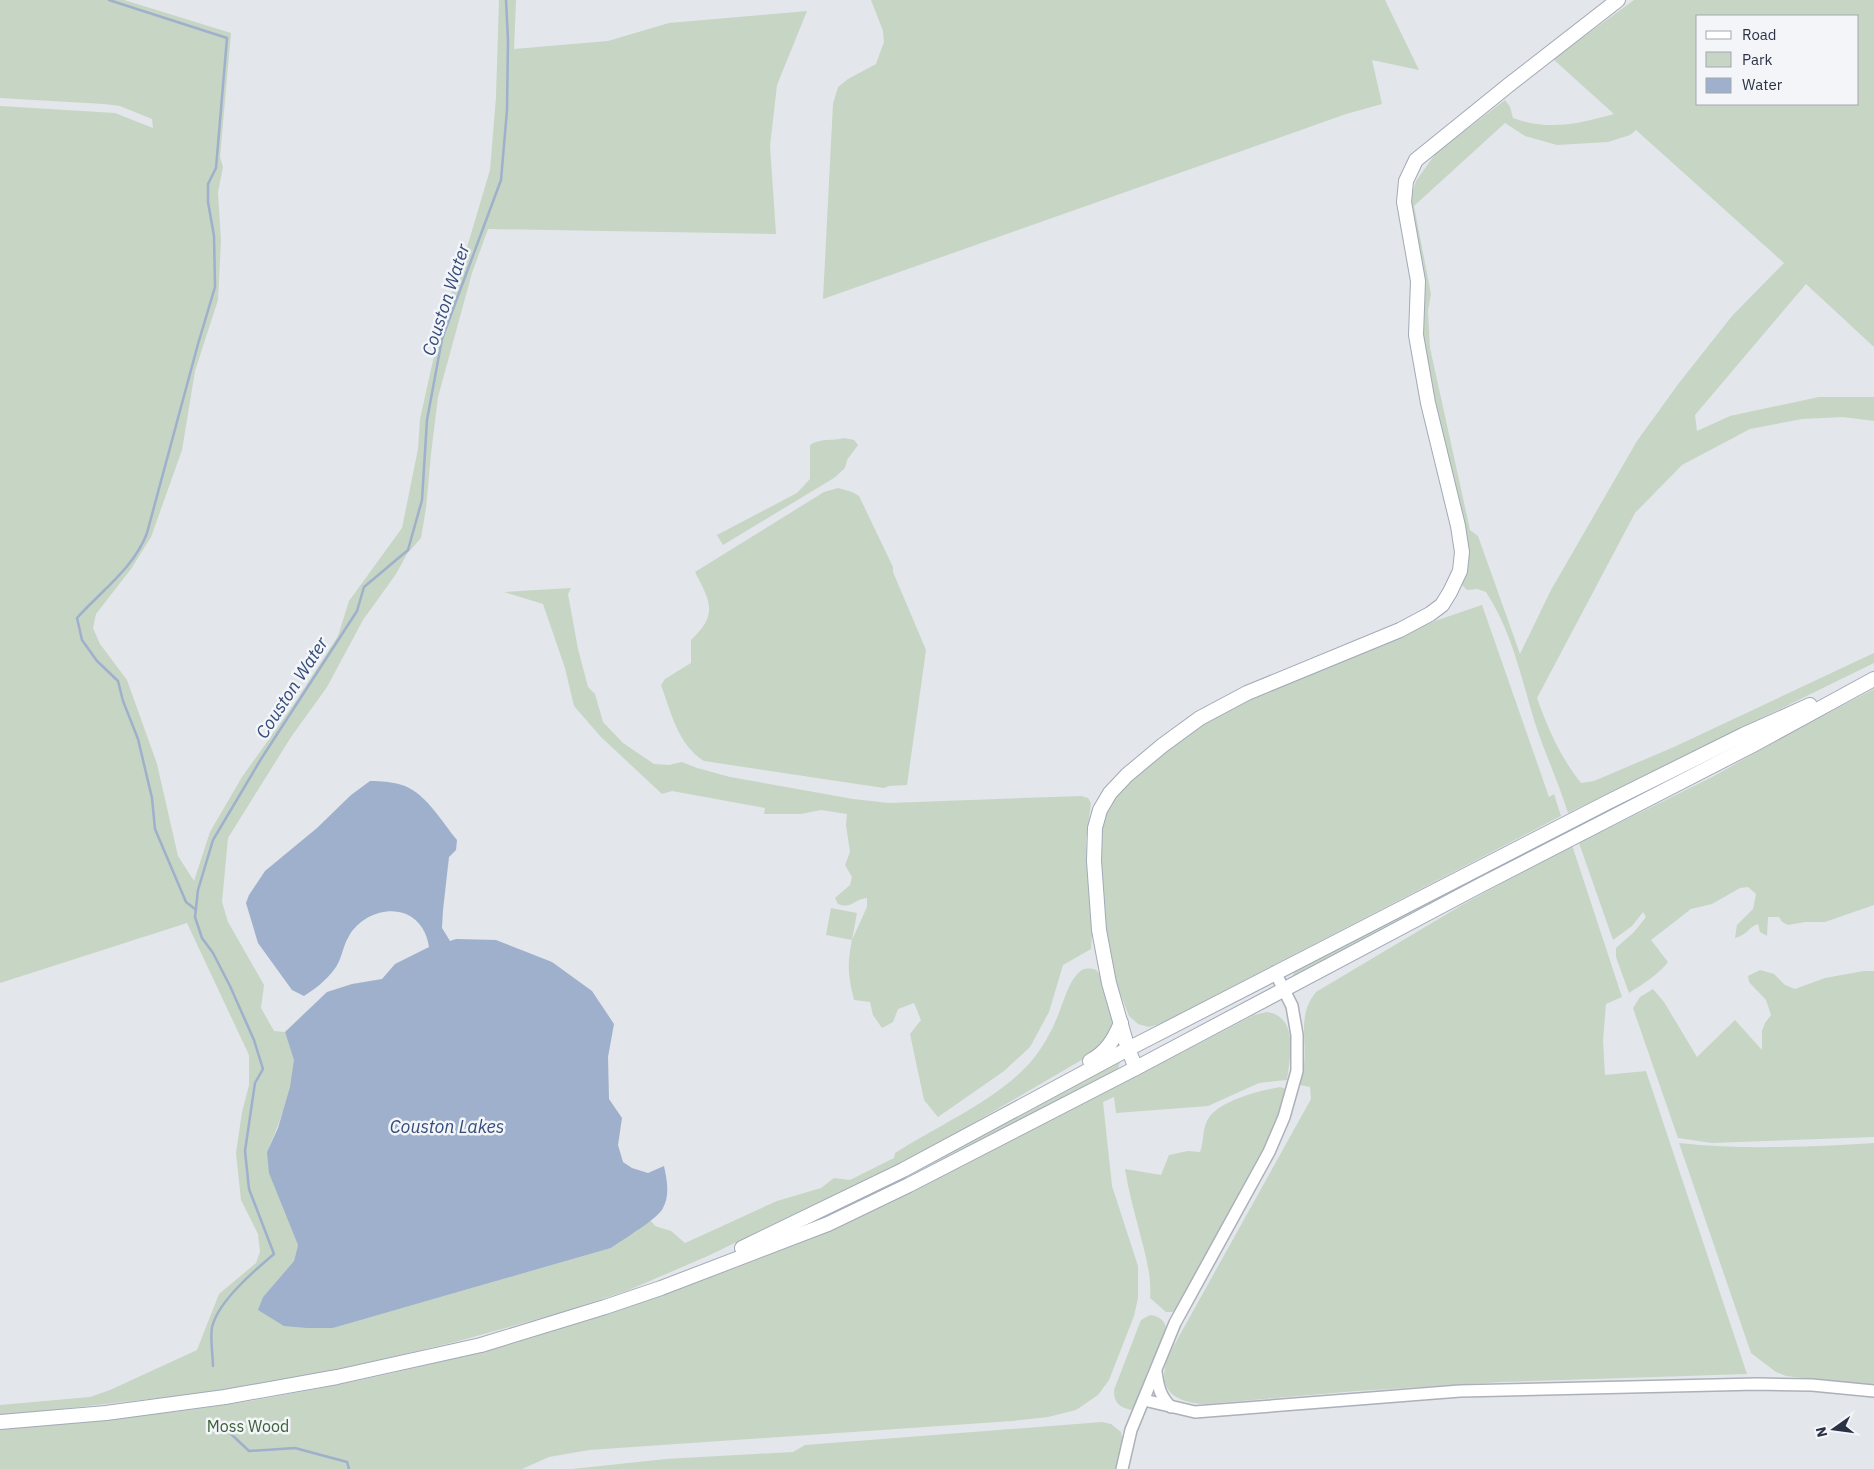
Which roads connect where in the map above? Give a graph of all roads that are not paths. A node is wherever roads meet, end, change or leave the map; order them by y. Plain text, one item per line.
1 (1618, 0) edge
2 (1874, 677) edge
3 (1275, 972) junction
4 (1284, 990) junction
5 (1121, 1023) junction
6 (1128, 1049) junction
7 (1136, 1068) junction
8 (995, 1120) junction
9 (661, 1288) junction
10 (1156, 1370) junction
11 (1874, 1391) edge
12 (1144, 1400) junction
13 (1172, 1408) junction
14 (0, 1422) edge
15 (1122, 1469) edge

1 - 5 main road
2 - 3 main road
2 - 4 main road
3 - 4 main road
3 - 6 main road
4 - 7 main road
4 - 10 main road
5 - 6 main road
5 - 8 main road
6 - 7 main road
6 - 8 main road
7 - 9 main road
8 - 9 main road
9 - 14 main road
10 - 12 main road
10 - 13 main road
11 - 13 main road
12 - 13 main road
12 - 15 main road

